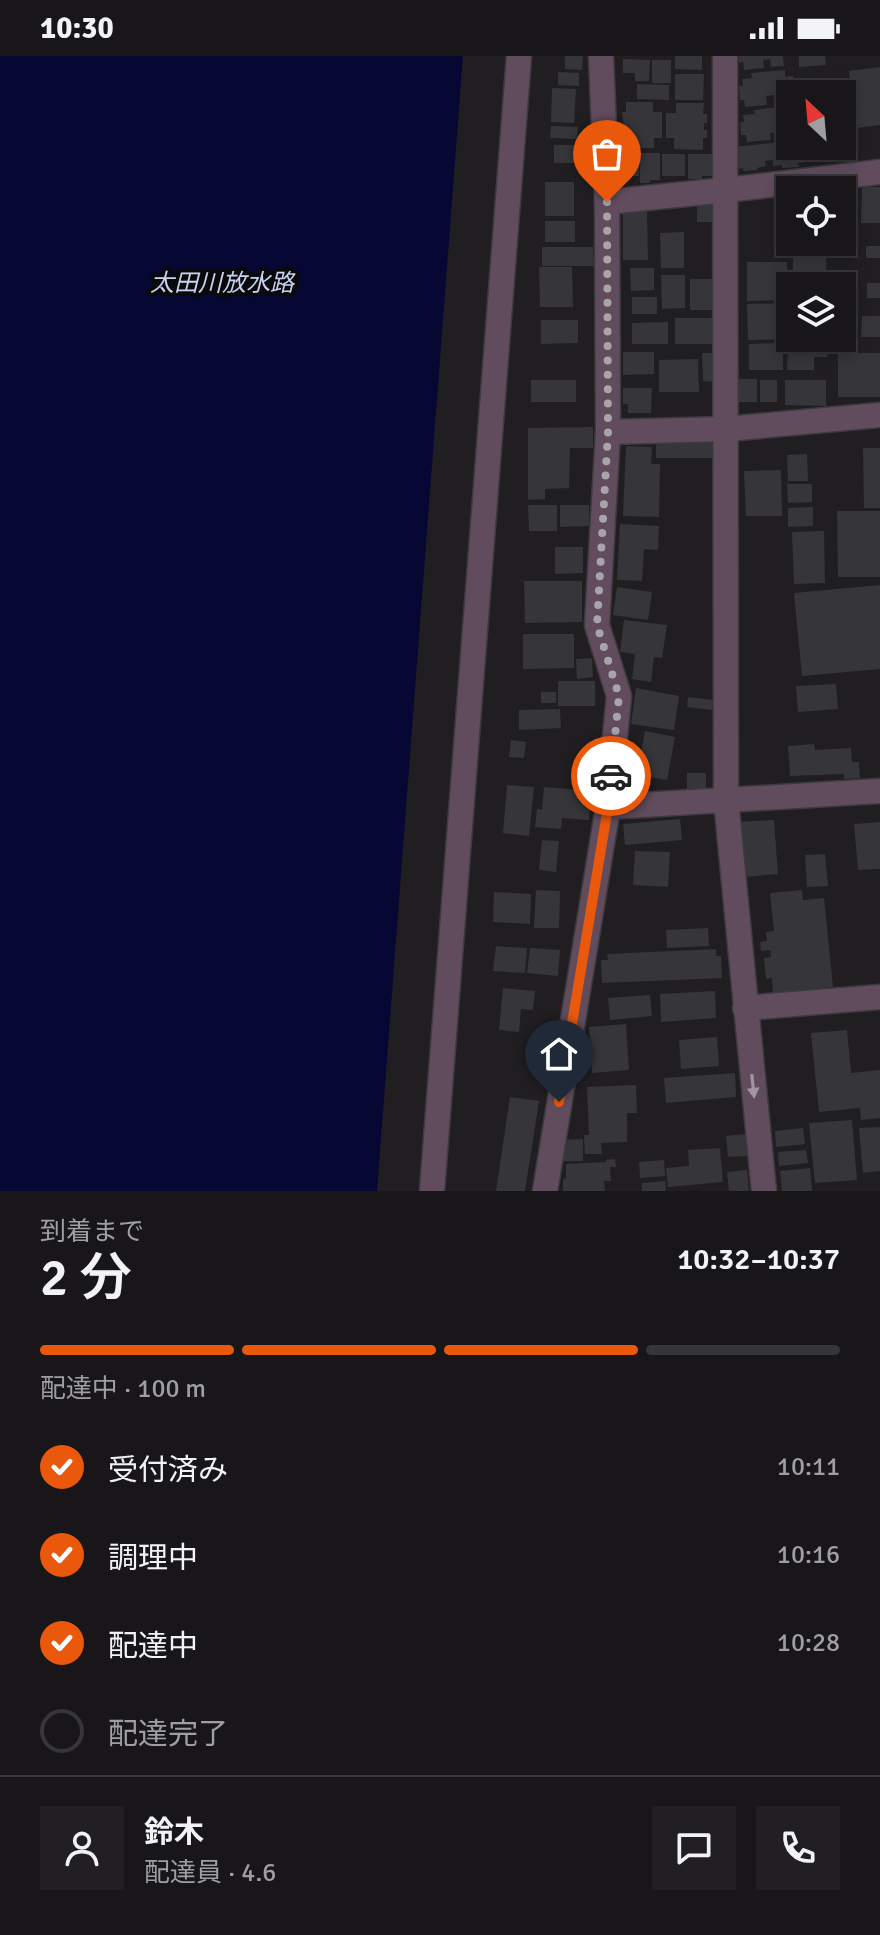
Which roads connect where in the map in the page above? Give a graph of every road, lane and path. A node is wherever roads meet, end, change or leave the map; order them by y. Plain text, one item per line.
1 (519, 56) edge
2 (601, 56) edge
3 (725, 56) edge
4 (880, 172) edge
5 (726, 190) junction
6 (607, 202) junction
7 (880, 415) edge
8 (727, 429) junction
9 (608, 432) junction
10 (880, 791) edge
11 (726, 800) junction
12 (608, 807) junction
13 (880, 997) edge
14 (745, 1008) junction
15 (432, 1191) edge
16 (545, 1191) edge
17 (764, 1191) edge

1 - 15 street
2 - 6 street
3 - 5 street
4 - 5 street
5 - 6 street
5 - 8 street
6 - 9 street
7 - 8 street
8 - 9 street
8 - 11 street
9 - 12 street
10 - 11 street
11 - 12 street
11 - 14 street
12 - 16 street
13 - 14 street
14 -> 17 street

